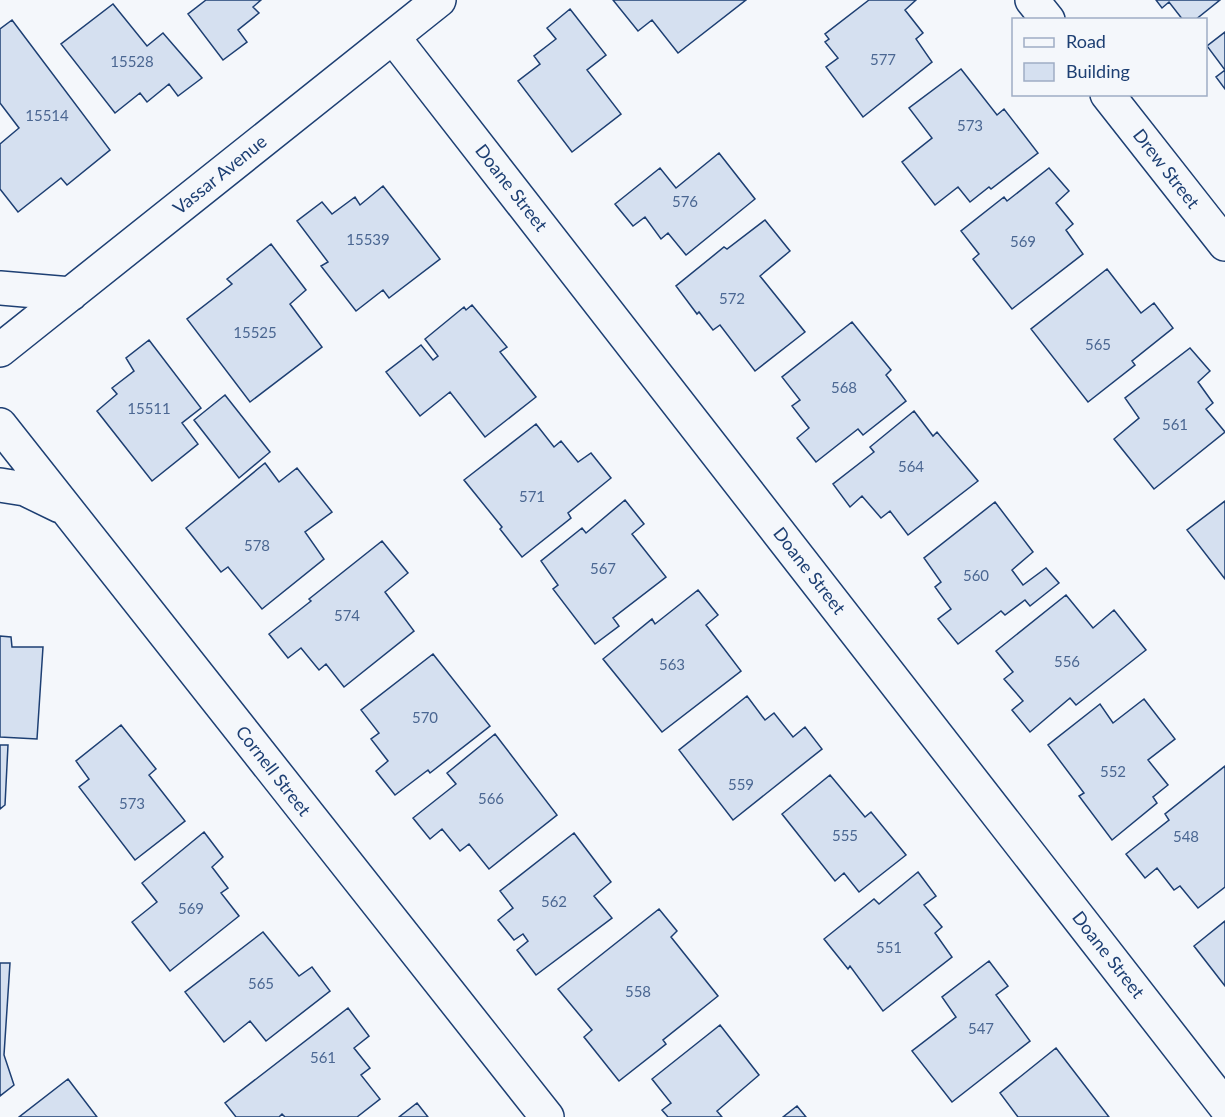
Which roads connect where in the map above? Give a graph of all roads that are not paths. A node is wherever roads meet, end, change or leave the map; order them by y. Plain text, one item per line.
1 (439, 0) edge
2 (1032, 0) edge
3 (1046, 18) edge
4 (393, 37) junction
5 (1109, 96) edge
6 (1225, 244) edge
7 (0, 288) edge
8 (71, 294) junction
9 (0, 350) edge
10 (0, 425) edge
11 (0, 485) edge
12 (66, 509) junction
13 (1225, 1106) edge
14 (547, 1117) edge

1 - 4 street, Vassar Avenue
2 - 3 street
4 - 8 street, Vassar Avenue
4 - 13 street, Doane Street
5 - 6 street, Drew Street
7 - 8 street
8 - 9 street, Vassar Avenue
10 - 12 street, Cornell Street
11 - 12 street
12 - 14 street, Cornell Street

